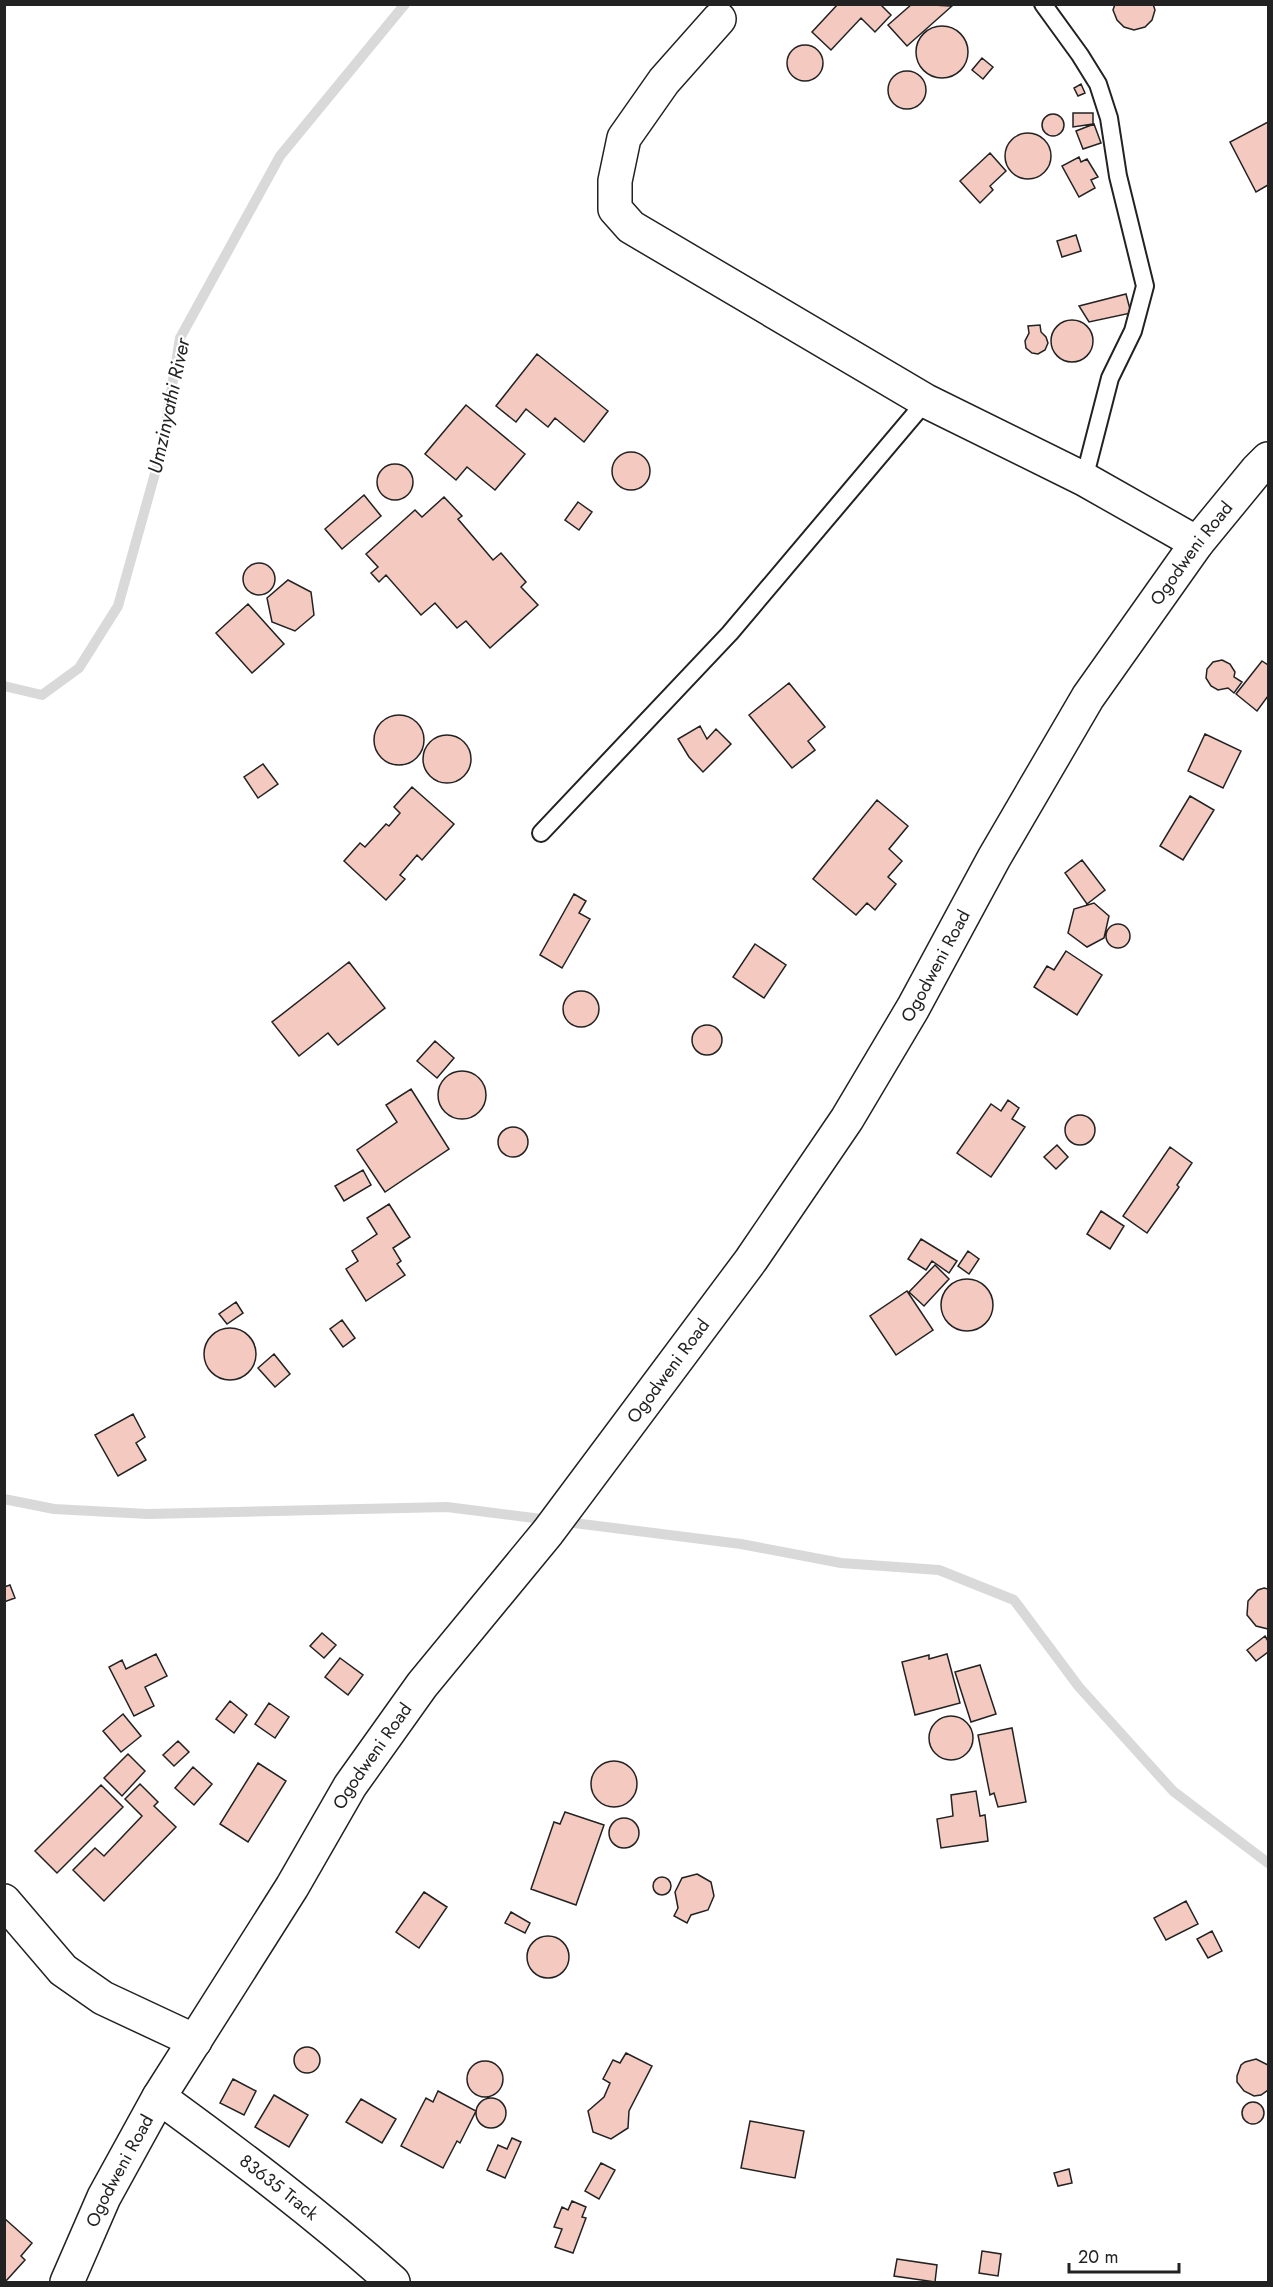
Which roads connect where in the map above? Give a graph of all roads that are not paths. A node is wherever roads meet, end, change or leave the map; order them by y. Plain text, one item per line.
1 (1043, 4) edge
2 (718, 19) dead end
3 (926, 400) junction
4 (1269, 459) edge
5 (1084, 479) junction
6 (1197, 543) junction
7 (541, 833) dead end
8 (4, 1901) edge
9 (195, 2041) junction
10 (159, 2097) junction
11 (67, 2283) edge
12 (393, 2283) edge

1 - 5 lane
2 - 3 street
3 - 5 street
3 - 7 lane
4 - 6 street, Ogodweni Road
5 - 6 street
6 - 9 street, Ogodweni Road
8 - 9 street
9 - 10 street, Ogodweni Road
10 - 11 street, Ogodweni Road
10 - 12 street, 83635 Track

